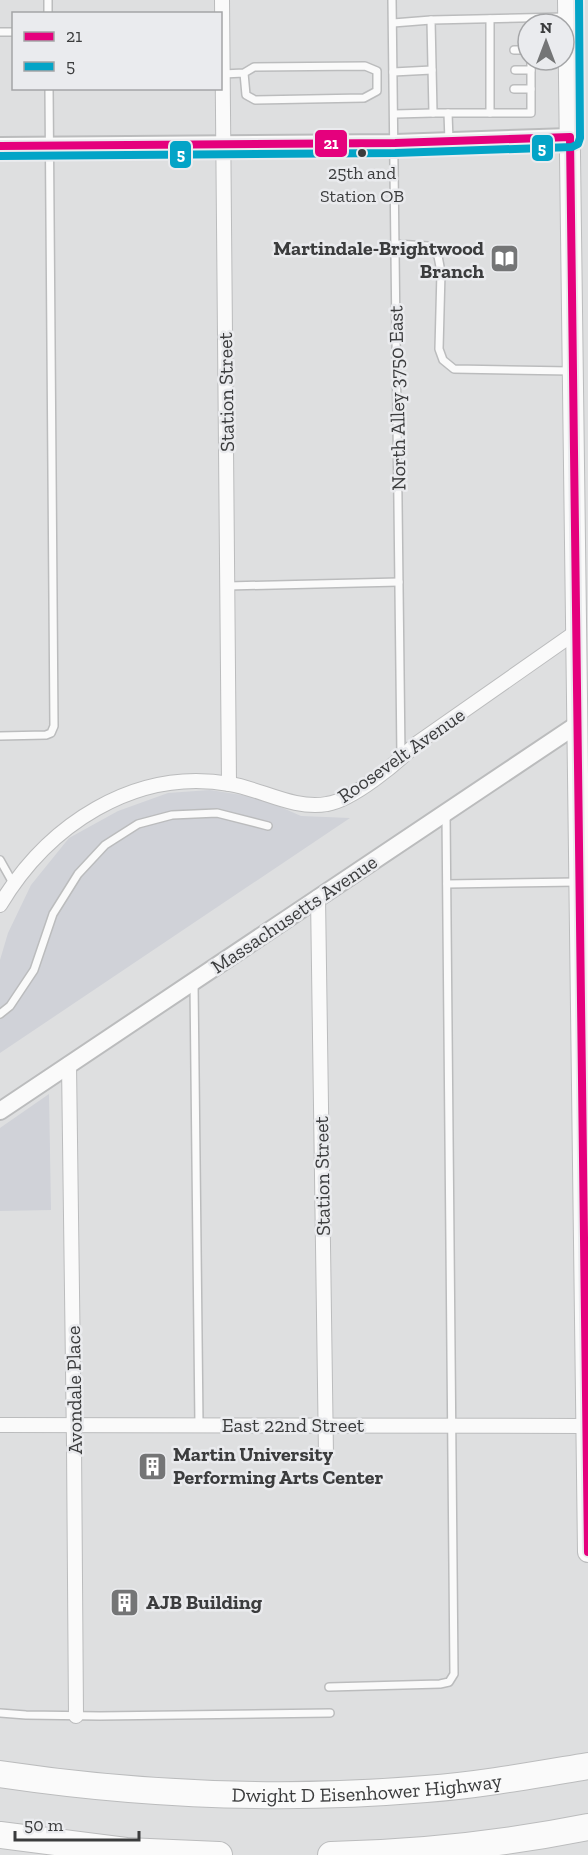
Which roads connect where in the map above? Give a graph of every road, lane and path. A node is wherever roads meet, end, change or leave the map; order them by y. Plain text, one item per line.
1 (392, 0) edge
2 (568, 9) edge
3 (490, 18) junction
4 (431, 20) junction
5 (516, 20) edge
6 (393, 23) junction
7 (222, 56) edge
8 (432, 70) junction
9 (393, 72) junction
10 (531, 72) edge
11 (244, 73) junction
12 (223, 74) junction
13 (514, 89) dead end
14 (531, 89) junction
15 (49, 90) edge
16 (433, 113) junction
17 (448, 113) junction
18 (490, 113) junction
19 (394, 114) junction
20 (570, 137) junction
21 (449, 141) junction
22 (394, 143) junction
23 (224, 144) junction
24 (0, 146) edge
25 (50, 146) junction
26 (396, 244) junction
27 (573, 371) junction
28 (399, 582) junction
29 (228, 586) junction
30 (576, 632) junction
31 (583, 721) edge
32 (0, 736) edge
33 (401, 759) junction
34 (230, 784) junction
35 (446, 812) junction
36 (268, 826) dead end
37 (0, 860) edge
38 (579, 882) junction
39 (13, 883) junction
40 (447, 884) junction
41 (318, 897) junction
42 (0, 905) edge
43 (194, 980) junction
44 (0, 1014) edge
45 (69, 1064) junction
46 (0, 1111) edge
47 (586, 1241) edge
48 (0, 1425) edge
49 (74, 1425) junction
50 (199, 1425) junction
51 (326, 1425) junction
52 (452, 1425) junction
53 (585, 1426) junction
54 (326, 1455) dead end
55 (588, 1552) edge
56 (329, 1687) dead end
57 (0, 1713) edge
58 (330, 1713) dead end
59 (76, 1716) junction
60 (588, 1766) edge
61 (0, 1774) edge
62 (588, 1827) edge
63 (0, 1835) edge
64 (219, 1855) edge
65 (331, 1855) edge

1 - 6 lane, North Alley 3750 East
2 - 20 main road
3 - 4 lane
3 - 5 lane
3 - 18 lane
4 - 6 lane
4 - 8 lane
6 - 9 lane, North Alley 3750 East
7 - 12 street, Station Street
8 - 9 lane
8 - 16 lane
9 - 19 lane, North Alley 3750 East
10 - 14 lane
11 - 11 lane
11 - 12 lane
12 - 23 street, Station Street
13 - 14 lane
14 - 18 lane
15 - 25 lane
16 - 17 lane
16 - 19 lane
17 - 18 lane
17 - 21 lane
19 - 22 lane, North Alley 3750 East
20 - 21 street
20 - 27 main road
21 - 22 street
22 - 23 street
22 - 26 lane, North Alley 3750 East
23 - 25 street
23 - 29 street, Station Street
24 - 25 street
25 - 32 lane
26 - 27 lane
26 - 28 lane, North Alley 3750 East
27 - 30 main road
28 - 29 lane
28 - 33 lane, North Alley 3750 East
29 - 34 street, Station Street
30 - 31 main road
30 - 33 street, Roosevelt Avenue
31 - 35 street, Massachusetts Avenue
31 - 38 main road
33 - 34 street, Roosevelt Avenue
34 - 39 street, Roosevelt Avenue
35 - 40 lane
35 - 41 street, Massachusetts Avenue
36 - 44 lane
37 - 39 lane
38 - 40 lane
38 - 47 main road
39 - 42 street, Roosevelt Avenue
40 - 52 lane
41 - 43 street, Massachusetts Avenue
41 - 51 street, Station Street
43 - 45 street, Massachusetts Avenue
43 - 50 lane
45 - 46 street, Massachusetts Avenue
45 - 49 street, Avondale Place
47 - 53 main road
48 - 49 street, East 22nd Street
49 - 50 street, East 22nd Street
49 - 59 street, Avondale Place
50 - 51 street, East 22nd Street
51 - 52 street, East 22nd Street
51 - 54 street, Station Street
52 - 53 street, East 22nd Street
52 - 56 lane
53 - 55 main road
57 - 59 lane
58 - 59 lane
60 - 61 highway, Dwight D Eisenhower Highway
62 - 65 highway
63 - 64 highway

